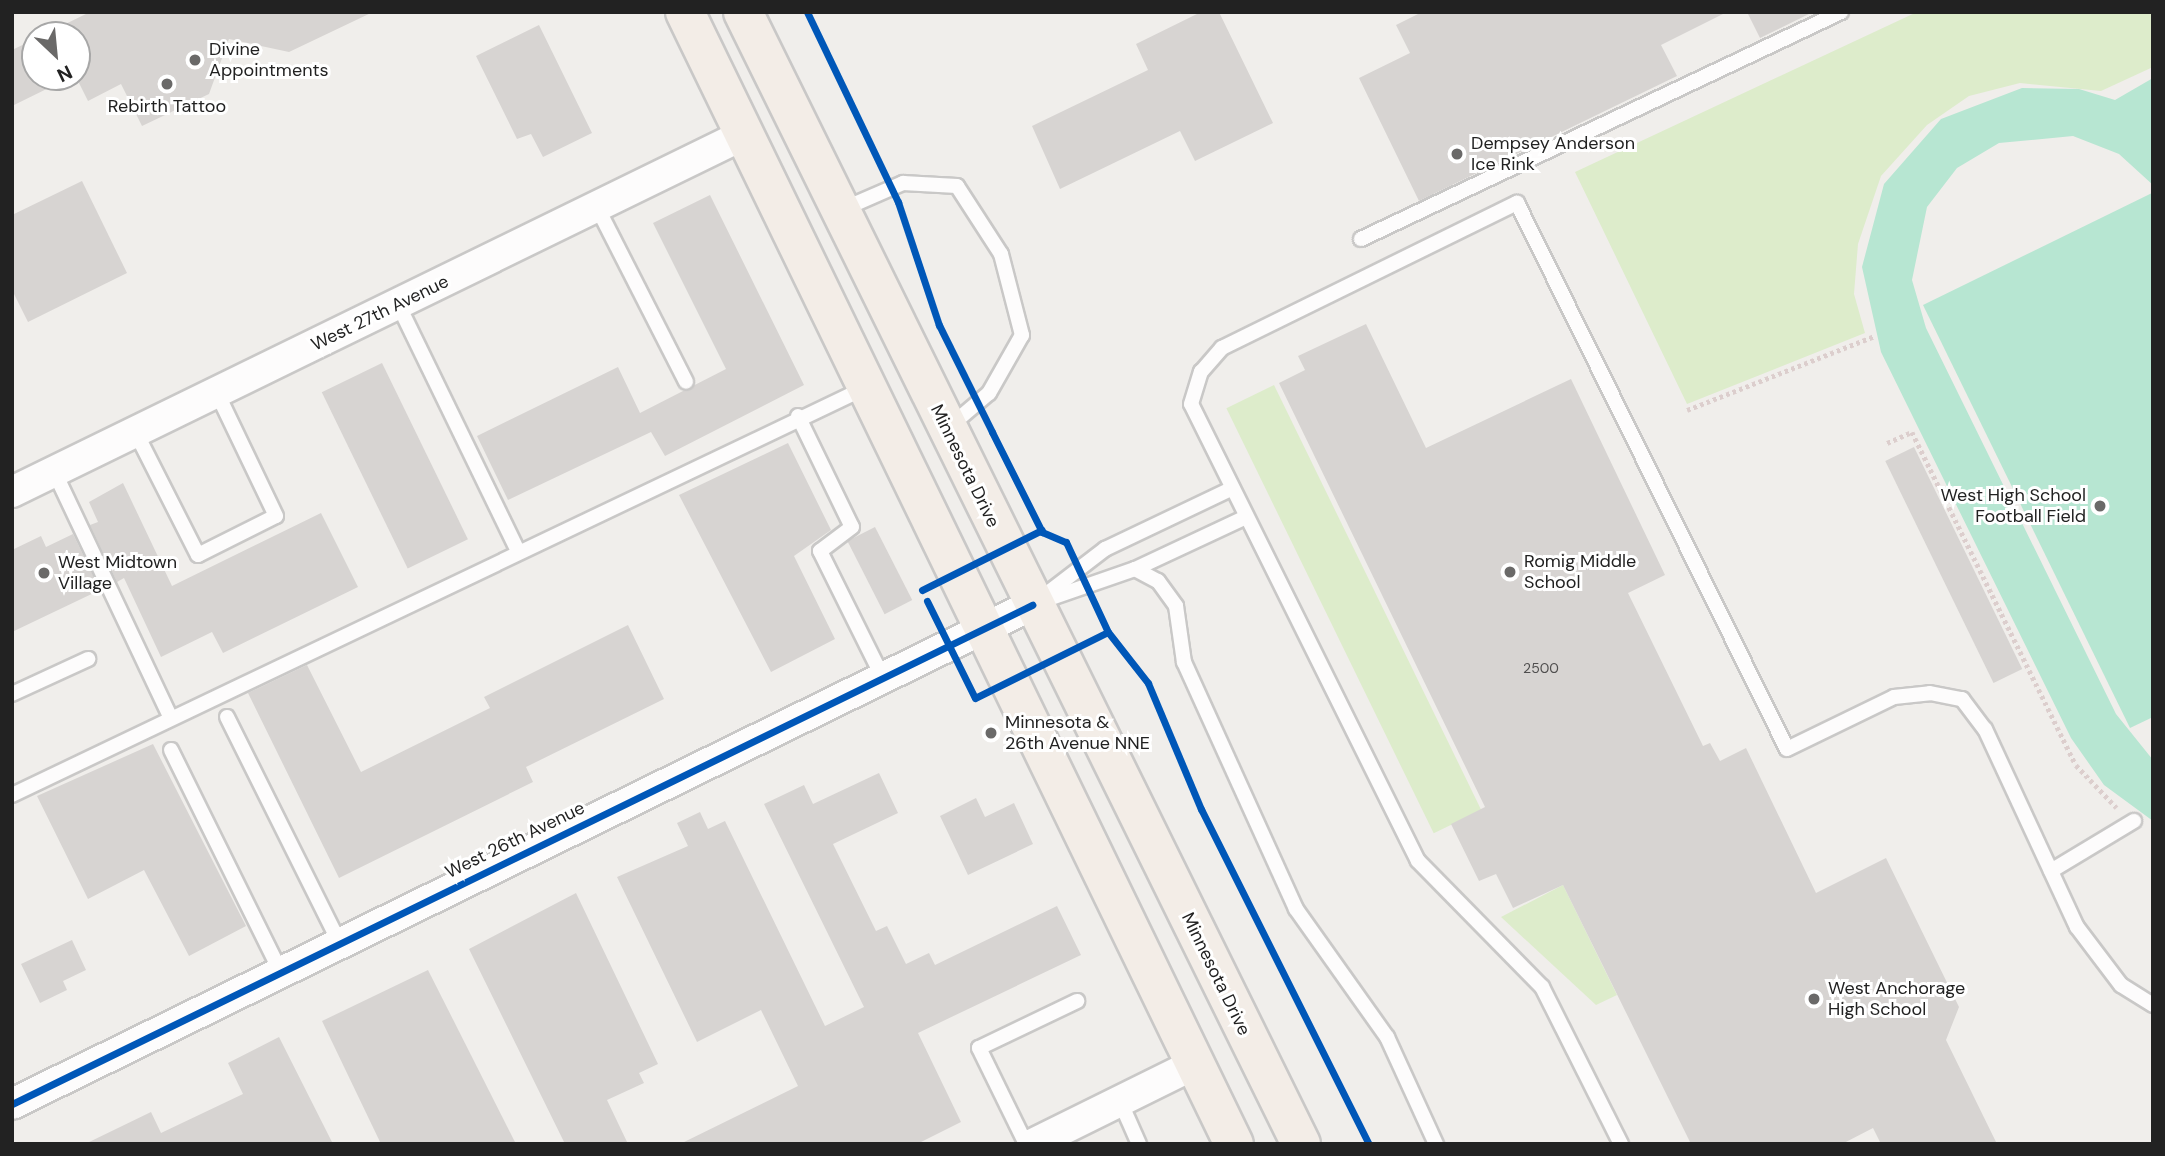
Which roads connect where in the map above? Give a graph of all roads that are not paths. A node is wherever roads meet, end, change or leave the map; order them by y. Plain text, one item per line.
1 (685, 12) edge
2 (743, 12) edge
3 (1842, 12) edge
4 (747, 133) junction
5 (597, 207) junction
6 (840, 211) junction
7 (1361, 239) dead end
8 (398, 304) junction
9 (686, 382) dead end
10 (871, 385) junction
11 (217, 393) junction
12 (797, 416) junction
13 (946, 429) junction
14 (135, 431) junction
15 (54, 471) junction
16 (1231, 489) junction
17 (12, 492) edge
18 (1246, 517) junction
19 (518, 551) junction
20 (1135, 569) junction
21 (1032, 605) junction
22 (984, 629) junction
23 (88, 659) dead end
24 (883, 678) junction
25 (12, 694) edge
26 (227, 717) dead end
27 (171, 718) junction
28 (171, 750) dead end
29 (12, 795) edge
30 (2134, 821) road end
31 (2051, 871) junction
32 (340, 944) junction
33 (281, 973) junction
34 (1077, 1001) dead end
35 (2153, 1005) edge
36 (1195, 1064) junction
37 (1120, 1101) junction
38 (12, 1104) edge
39 (1038, 1142) edge
40 (1139, 1144) edge
41 (1234, 1144) edge
42 (1301, 1144) edge
43 (1436, 1144) edge
44 (1621, 1144) edge

1 - 4 main road
2 - 6 main road, Minnesota Drive
3 - 7 lane
4 - 5 street, West 27th Avenue
4 - 10 main road
5 - 8 street, West 27th Avenue
5 - 9 lane
6 - 13 main road, Minnesota Drive
6 - 13 lane
8 - 11 street, West 27th Avenue
8 - 19 lane
10 - 12 lane
10 - 22 main road
11 - 14 street, West 27th Avenue
11 - 14 lane
12 - 19 lane
12 - 24 lane
13 - 21 main road, Minnesota Drive
14 - 15 street, West 27th Avenue
15 - 17 street, West 27th Avenue
15 - 27 lane
16 - 18 lane
16 - 21 lane
16 - 31 lane
18 - 20 lane
18 - 44 lane
19 - 27 lane
20 - 21 lane
20 - 43 lane
21 - 22 street, West 26th Avenue
21 - 42 main road, Minnesota Drive
22 - 24 street, West 26th Avenue
22 - 36 main road
23 - 25 lane
24 - 32 street, West 26th Avenue
26 - 32 lane
27 - 29 lane
28 - 33 lane
30 - 31 lane
31 - 35 lane
32 - 33 street, West 26th Avenue
33 - 38 street, West 26th Avenue
34 - 39 lane
36 - 37 street
36 - 41 main road
37 - 39 street
37 - 40 lane

